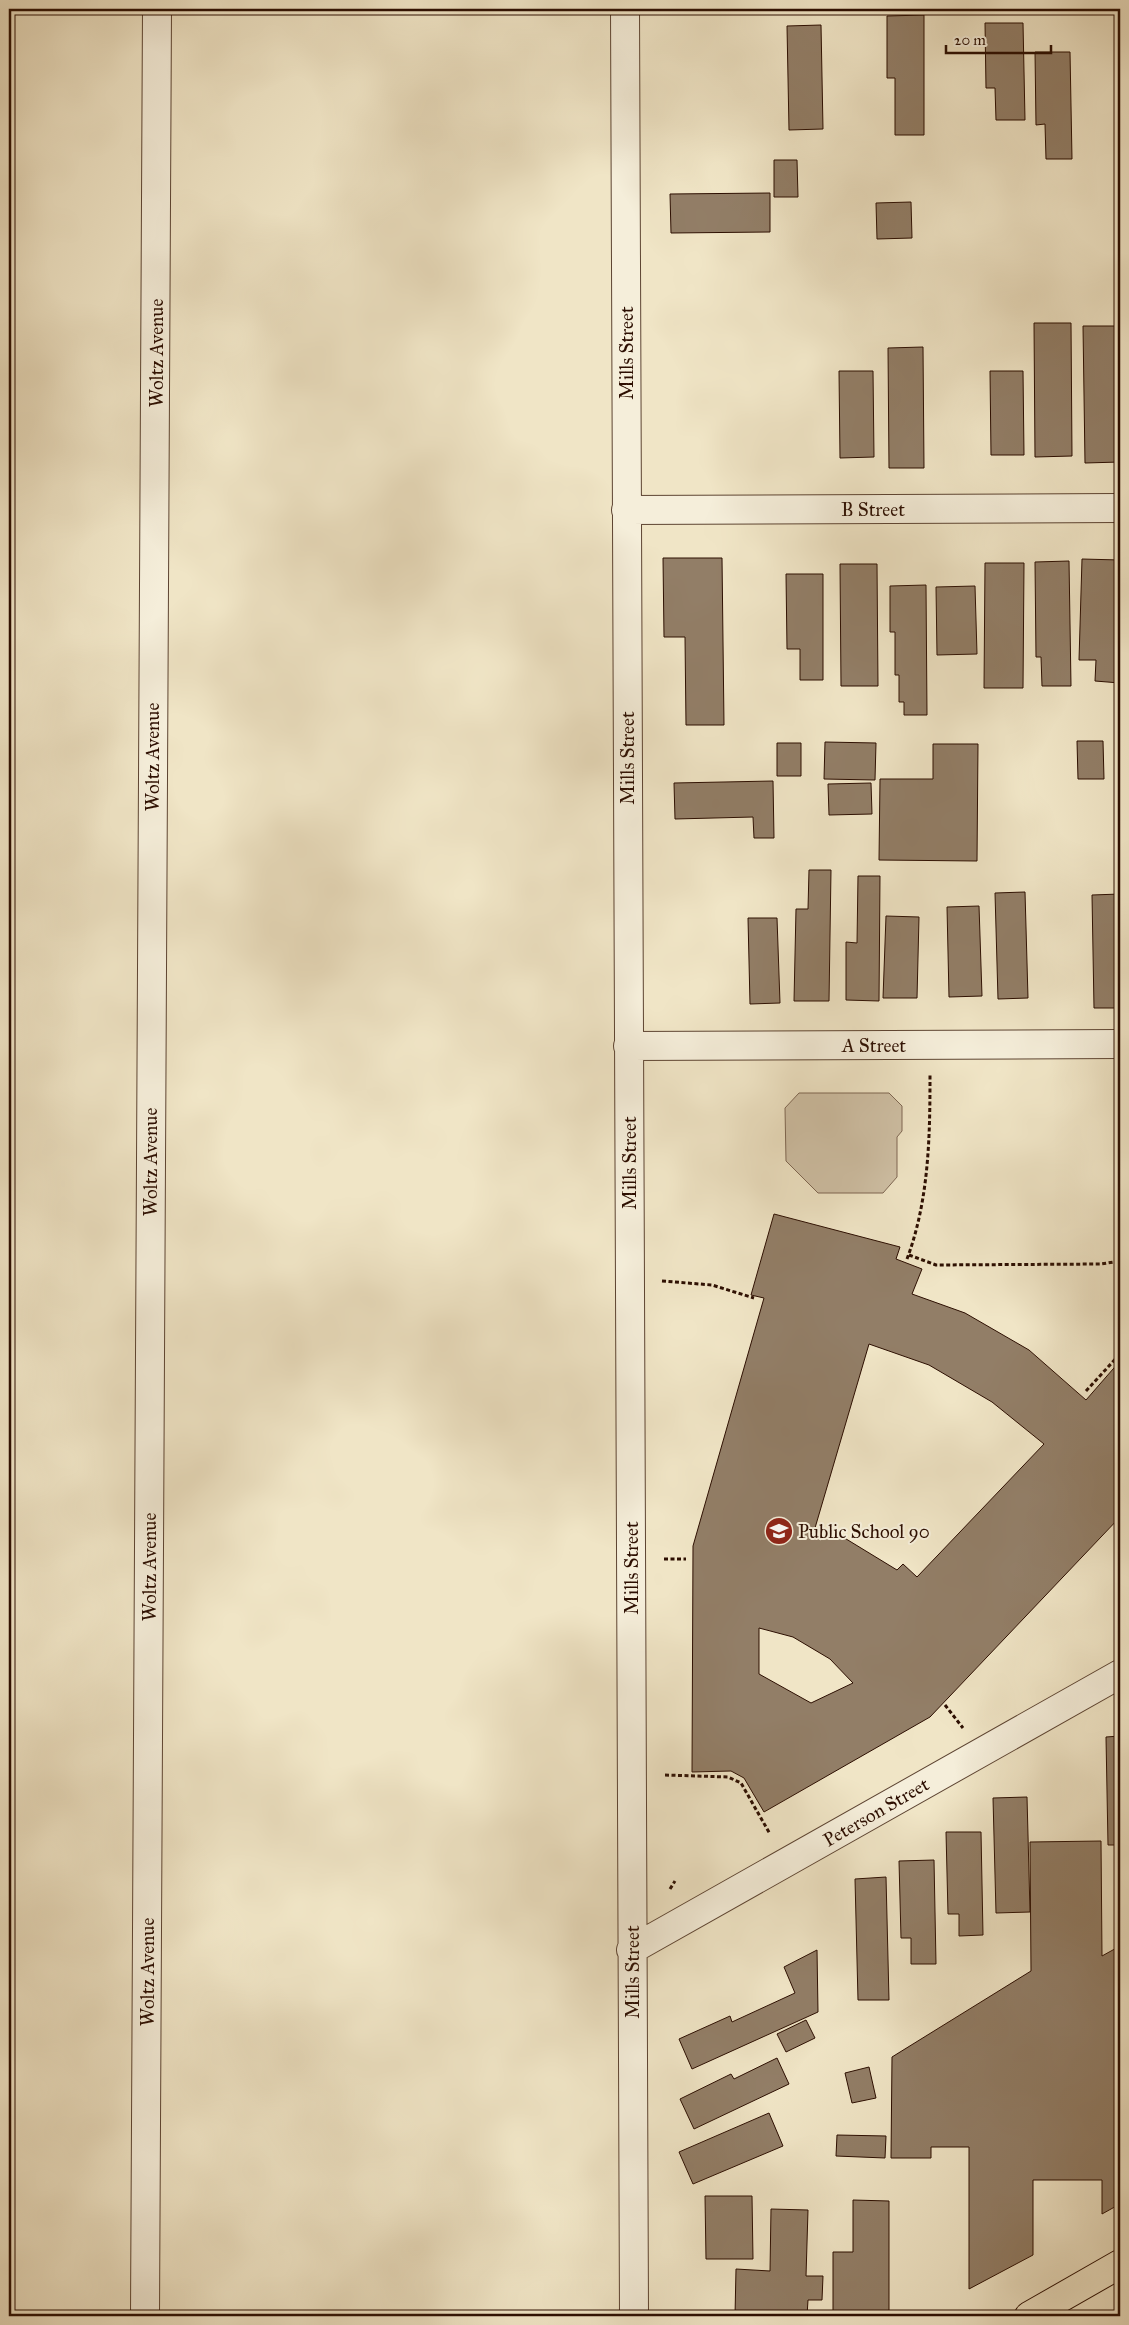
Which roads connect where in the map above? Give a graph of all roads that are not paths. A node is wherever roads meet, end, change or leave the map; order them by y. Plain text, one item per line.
1 (157, 9) edge
2 (625, 9) edge
3 (1120, 508) edge
4 (626, 510) junction
5 (1120, 1044) edge
6 (628, 1046) junction
7 (1120, 1674) edge
8 (631, 1950) junction
9 (1120, 2264) edge
10 (145, 2316) edge
11 (634, 2316) edge
12 (1029, 2316) edge

1 - 10 street, Woltz Avenue
2 - 4 street, Mills Street
3 - 4 street, B Street
4 - 6 street, Mills Street
5 - 6 street, A Street
6 - 8 street, Mills Street
7 - 8 street, Peterson Street
8 - 11 street, Mills Street
9 - 12 main road

